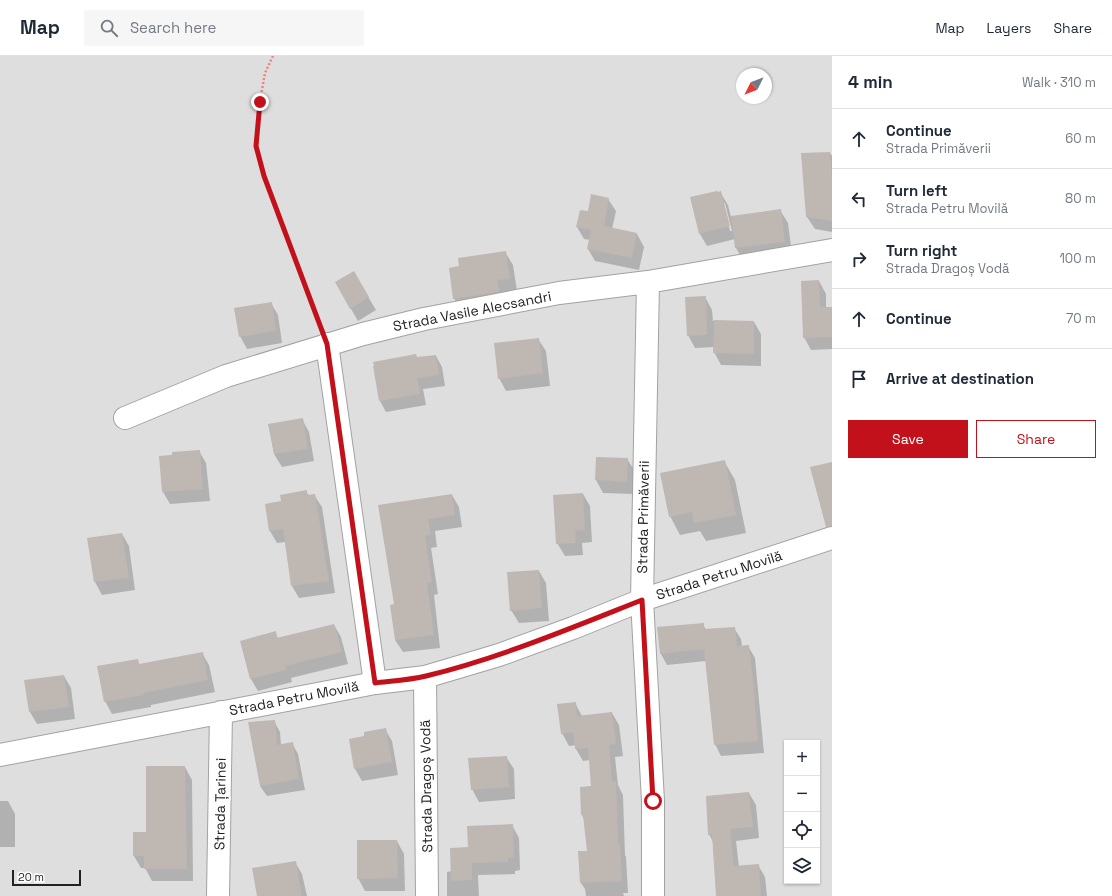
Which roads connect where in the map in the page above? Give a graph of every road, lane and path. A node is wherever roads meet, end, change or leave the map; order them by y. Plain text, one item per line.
1 (273, 56) edge
2 (832, 250) edge
3 (648, 282) junction
4 (327, 344) junction
5 (125, 418) dead end
6 (832, 538) edge
7 (642, 600) junction
8 (425, 676) junction
9 (375, 683) junction
10 (221, 712) junction
11 (0, 755) edge
12 (218, 896) edge
13 (427, 896) edge
14 (653, 896) edge

1 - 4 path
2 - 3 street, Strada Vasile Alecsandri
3 - 4 street, Strada Vasile Alecsandri
3 - 7 street, Strada Primăverii
4 - 5 street, Strada Vasile Alecsandri
4 - 9 street
6 - 7 street, Strada Petru Movilă
7 - 8 street, Strada Petru Movilă
7 - 14 street, Strada Primăverii
8 - 9 street, Strada Petru Movilă
8 - 13 street, Strada Dragoș Vodă
9 - 10 street, Strada Petru Movilă
10 - 11 street, Strada Petru Movilă
10 - 12 street, Strada Țarinei

